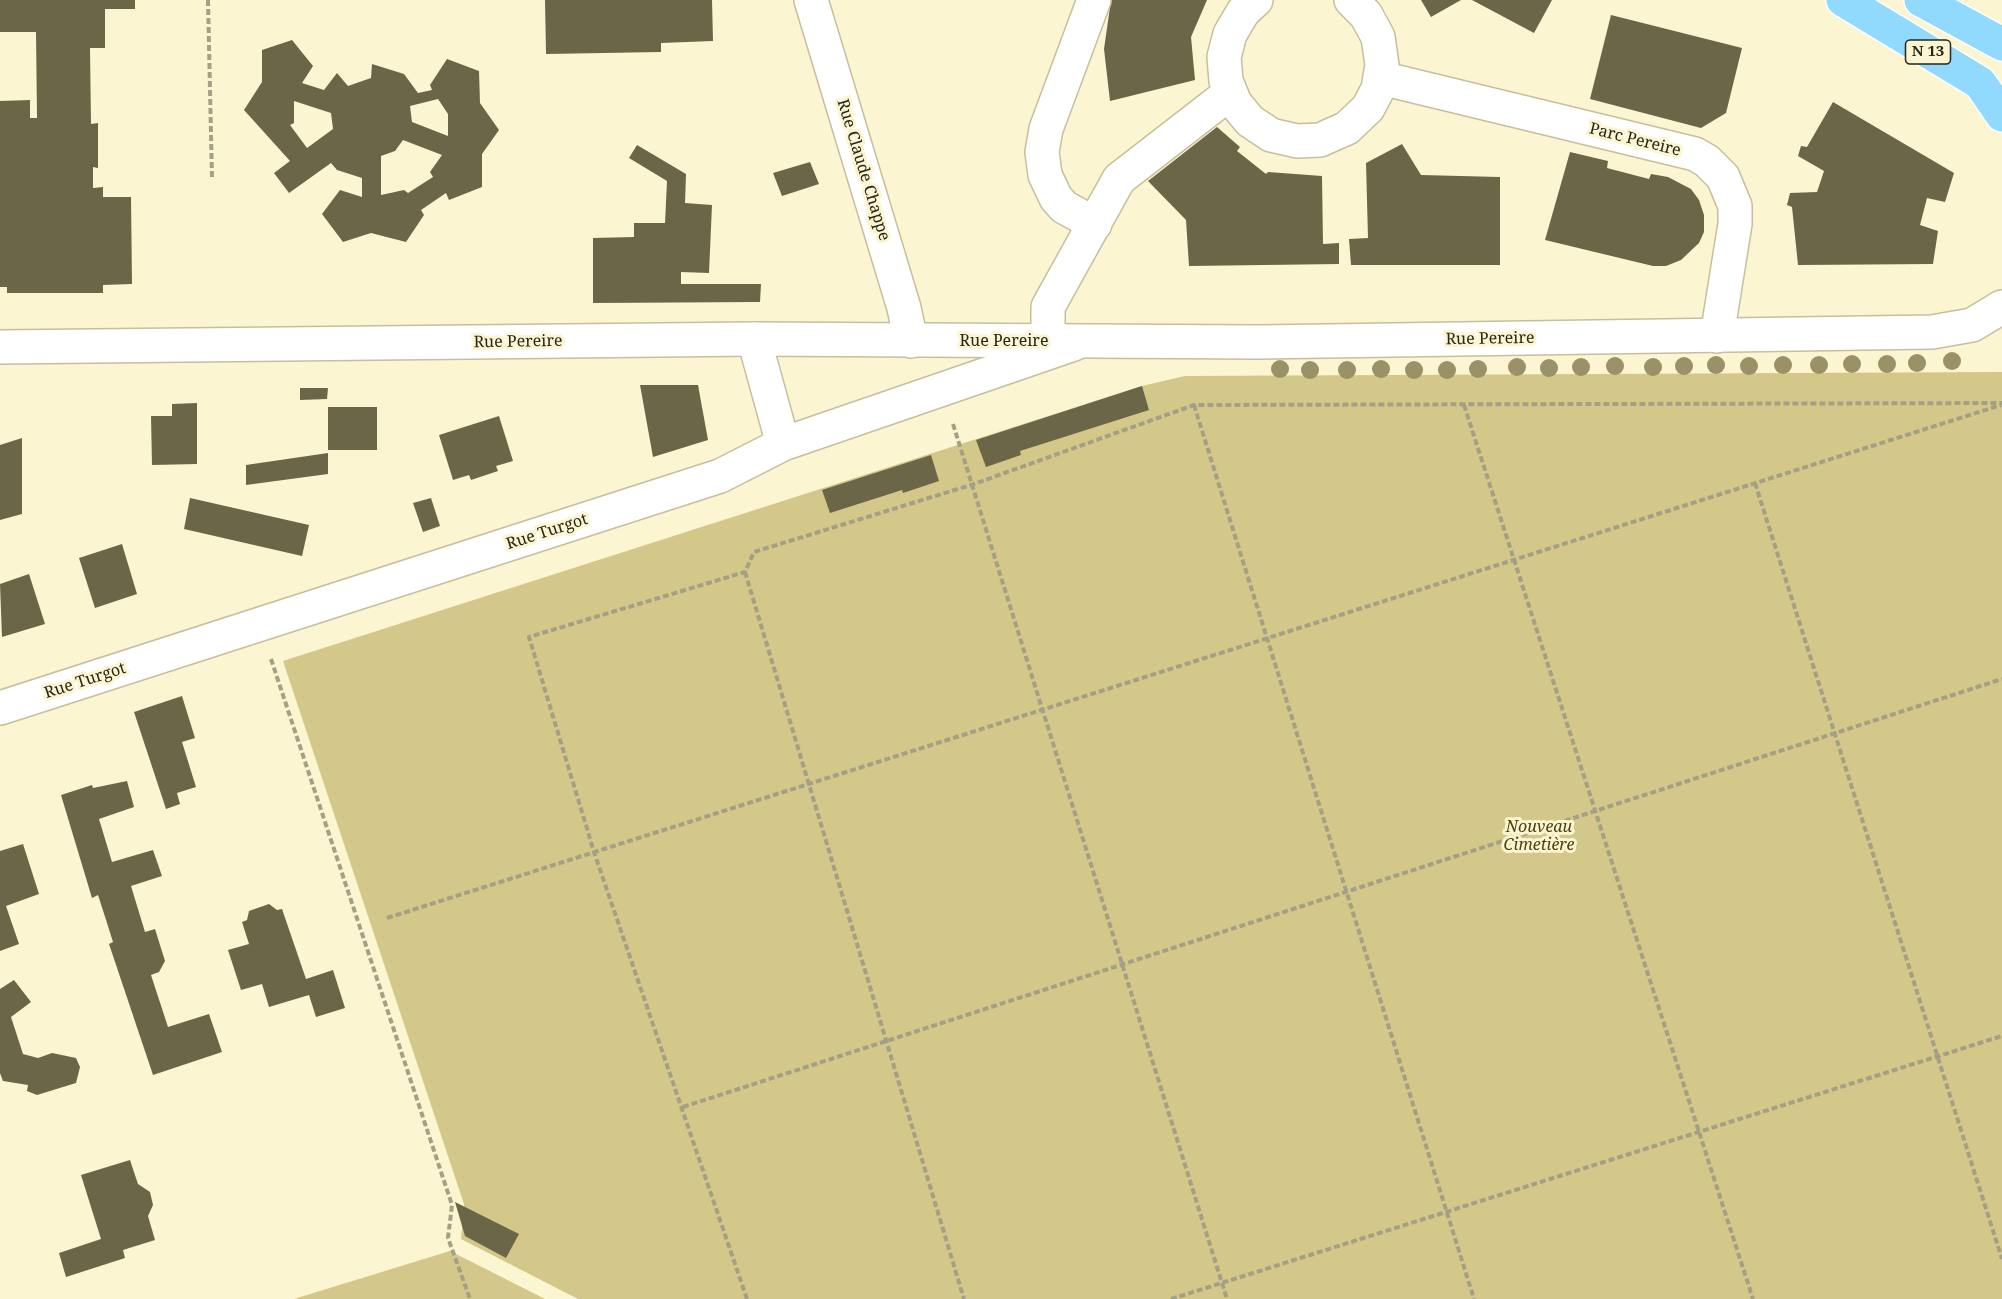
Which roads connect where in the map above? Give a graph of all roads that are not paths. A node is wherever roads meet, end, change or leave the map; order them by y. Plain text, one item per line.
1 (811, 0) edge
2 (1094, 0) edge
3 (1256, 0) edge
4 (1351, 0) edge
5 (1843, 0) edge
6 (1921, 0) edge
7 (2002, 44) edge
8 (1381, 78) junction
9 (1230, 93) junction
10 (2002, 115) edge
11 (1095, 224) junction
12 (2002, 307) edge
13 (1717, 336) junction
14 (754, 339) junction
15 (1048, 340) junction
16 (1088, 341) junction
17 (911, 342) junction
18 (0, 347) edge
19 (783, 444) junction
20 (0, 708) edge

1 - 17 street, Rue Claude Chappe
2 - 11 street
3 - 9 street
4 - 8 street
5 - 10 main road, N 13
6 - 7 main road, N 13
8 - 9 street
8 - 13 street, Parc Pereire
9 - 11 street
11 - 15 street
12 - 13 street, Rue Pereire
13 - 16 street, Rue Pereire
14 - 17 street, Rue Pereire
14 - 18 street, Rue Pereire
14 - 19 street
15 - 16 street, Rue Pereire
15 - 17 street, Rue Pereire
16 - 19 street, Rue Turgot
19 - 20 street, Rue Turgot

